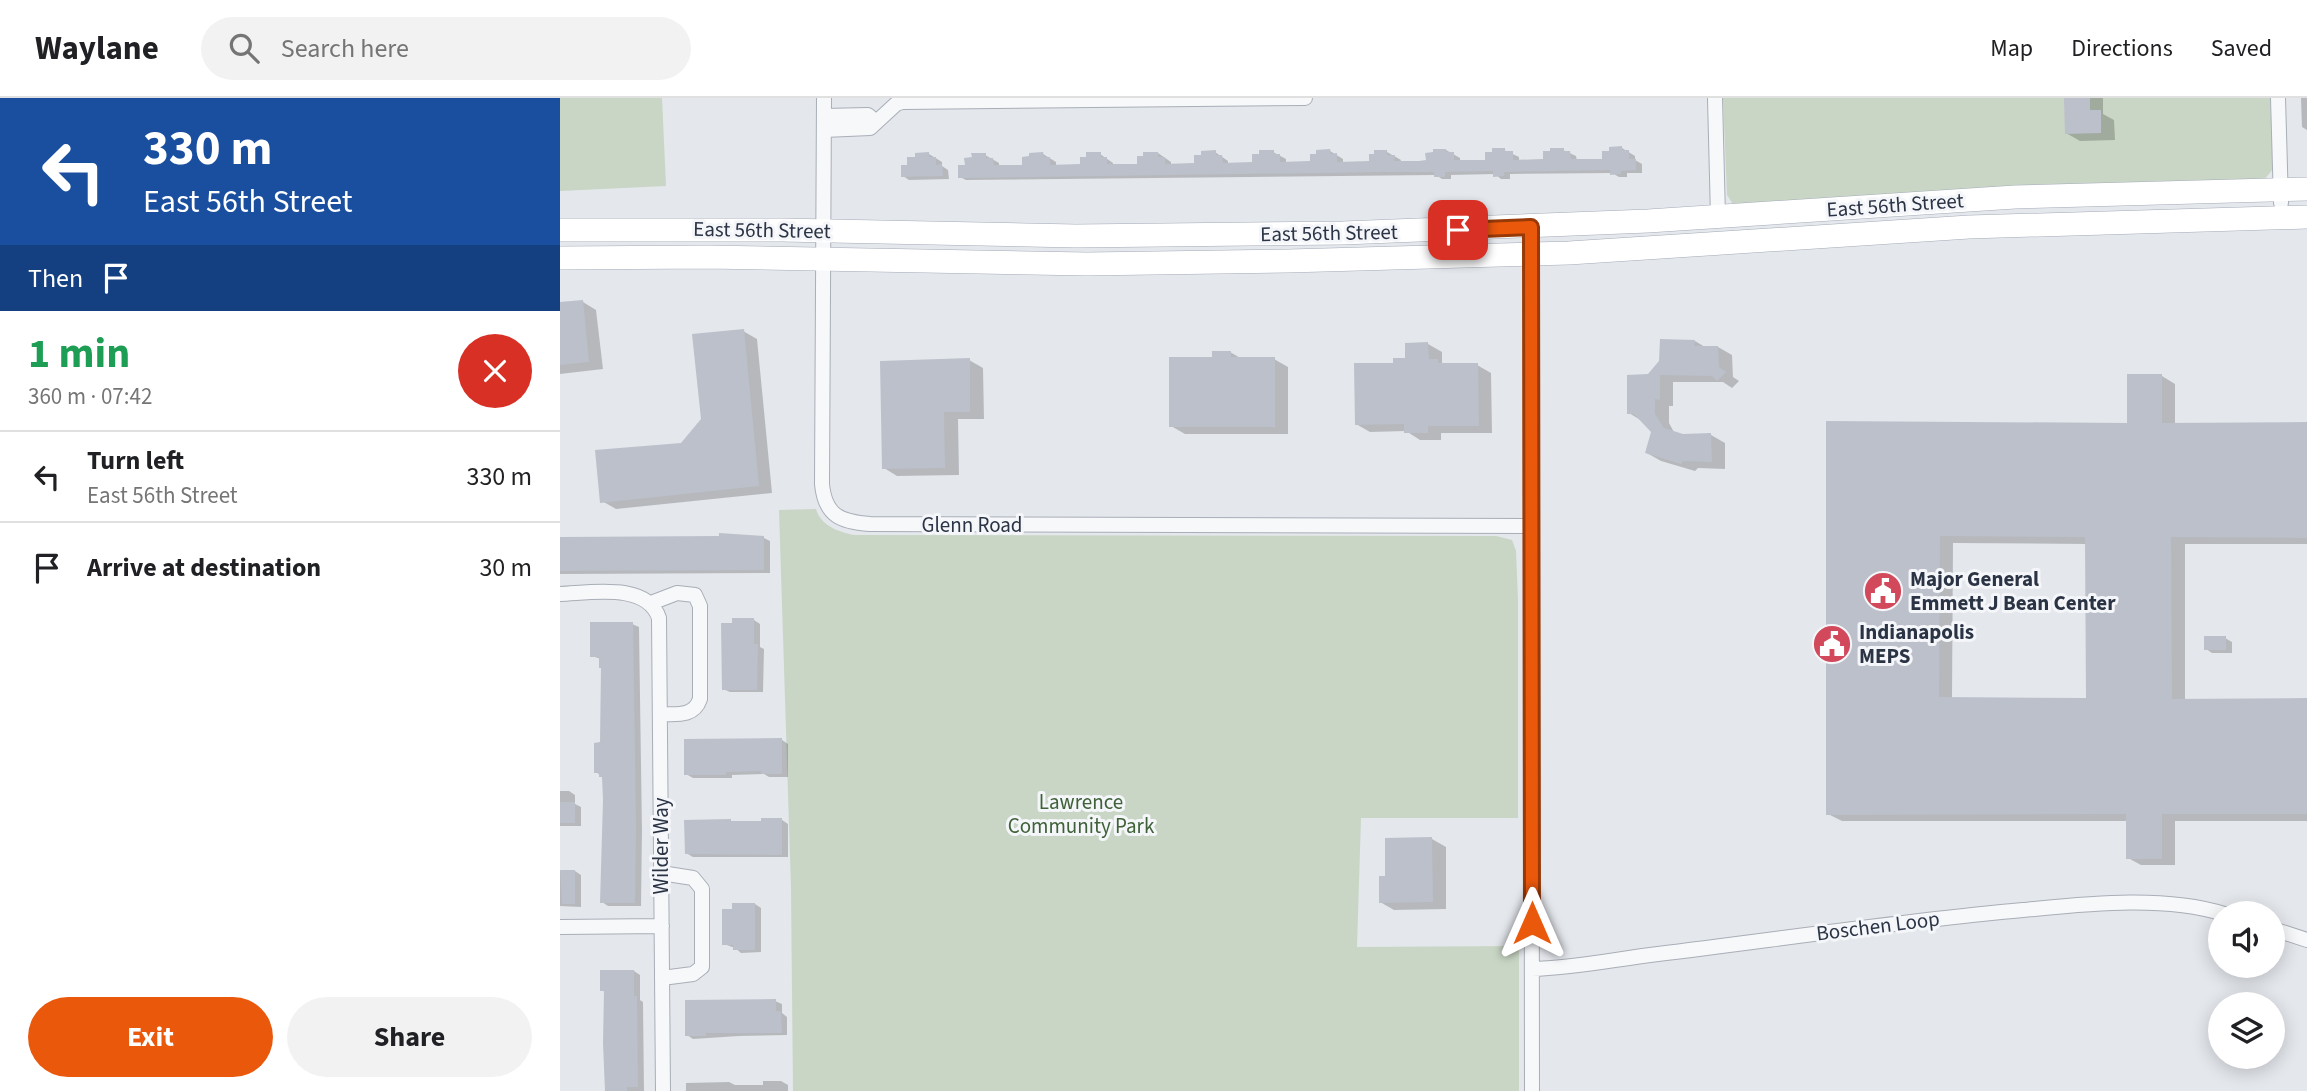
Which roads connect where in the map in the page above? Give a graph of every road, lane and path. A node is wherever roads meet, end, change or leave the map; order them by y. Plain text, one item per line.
1 (824, 98) edge
2 (1306, 98) edge
3 (1715, 98) edge
4 (2278, 98) edge
5 (942, 100) edge
6 (824, 123) junction
7 (2307, 189) edge
8 (2281, 196) junction
9 (1718, 216) junction
10 (2307, 217) edge
11 (1531, 227) junction
12 (560, 230) edge
13 (825, 231) junction
14 (1532, 254) junction
15 (560, 258) edge
16 (825, 259) junction
17 (1532, 526) junction
18 (560, 594) edge
19 (651, 603) junction
20 (660, 714) junction
21 (662, 873) junction
22 (2208, 908) edge
23 (662, 926) junction
24 (560, 927) edge
25 (2285, 933) edge
26 (2307, 940) edge
27 (1532, 969) junction
28 (662, 978) junction
29 (663, 1091) edge
30 (1532, 1091) edge

1 - 6 street, Glenn Road
2 - 5 street
3 - 9 street
4 - 8 street
5 - 6 street
6 - 13 street, Glenn Road
7 - 8 main road, East 56th Street
8 - 9 main road, East 56th Street
9 - 11 main road, East 56th Street
10 - 14 main road, East 56th Street
11 - 13 main road, East 56th Street
11 - 14 street
12 - 13 main road, East 56th Street
13 - 16 street, Glenn Road
14 - 16 main road, East 56th Street
14 - 17 street
15 - 16 main road, East 56th Street
16 - 17 street, Glenn Road
17 - 27 street
18 - 19 street
19 - 20 street, Wilder Way
19 - 20 street
20 - 21 street, Wilder Way
21 - 23 street, Wilder Way
21 - 28 street
22 - 27 street, Boschen Loop
23 - 24 street
23 - 28 street, Wilder Way
25 - 26 street
27 - 30 street
28 - 29 street, Wilder Way

